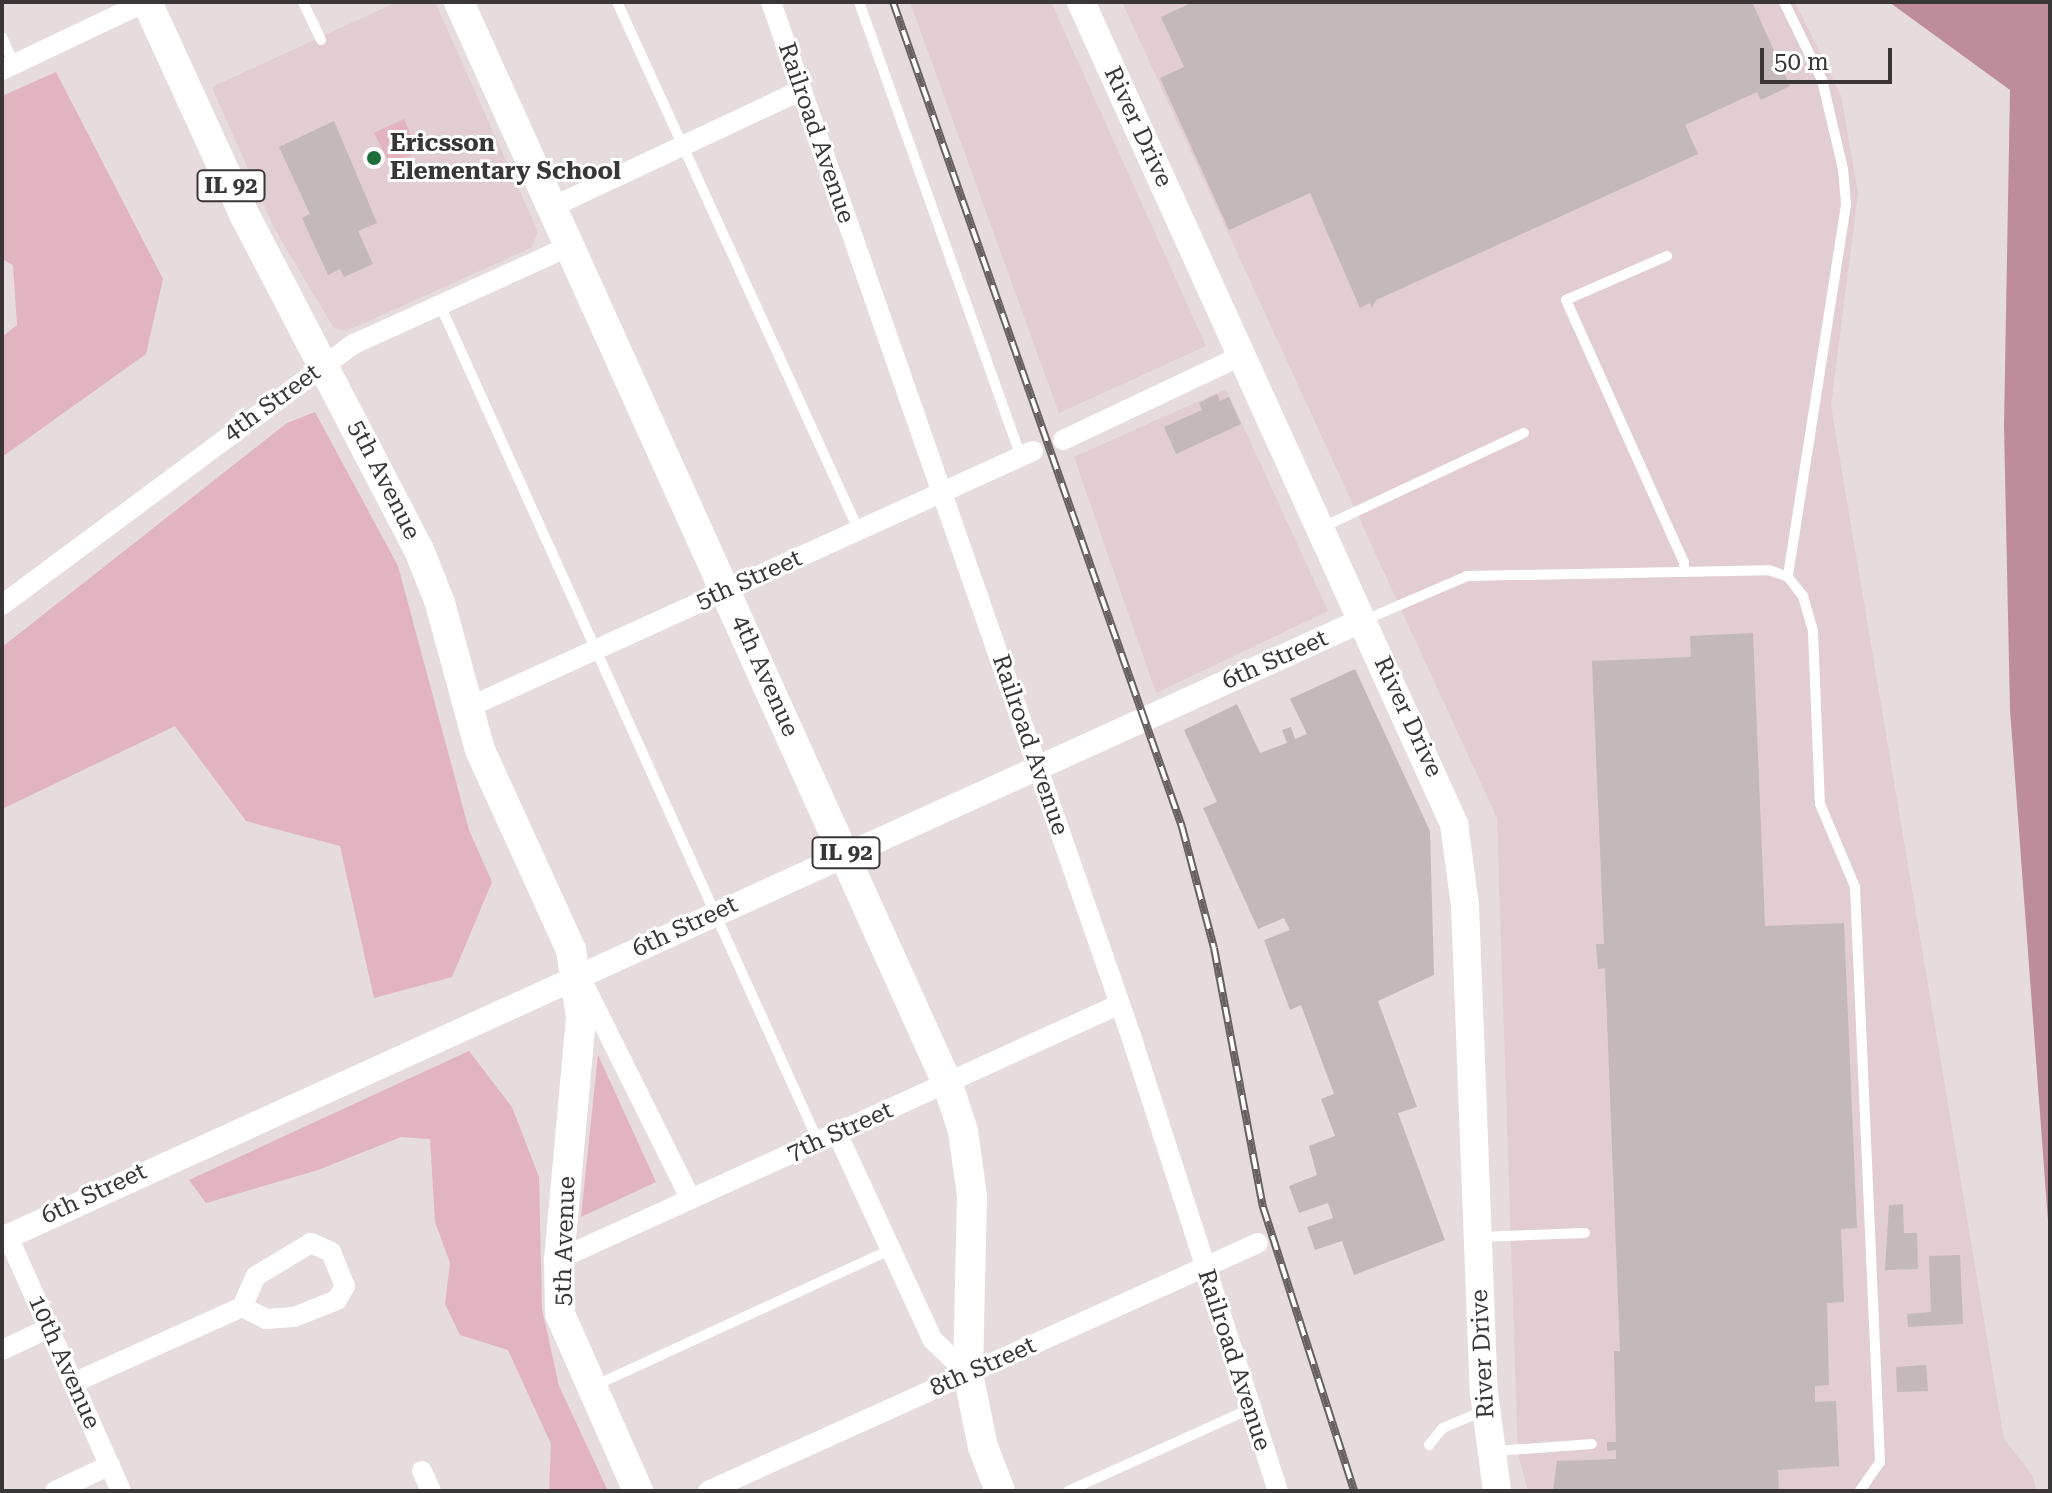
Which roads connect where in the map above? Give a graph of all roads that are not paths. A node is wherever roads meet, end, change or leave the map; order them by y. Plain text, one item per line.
1 (146, 2) edge
2 (303, 2) edge
3 (459, 2) edge
4 (617, 2) edge
5 (771, 2) edge
6 (859, 2) edge
7 (1081, 2) edge
8 (1784, 2) edge
9 (2, 37) edge
10 (321, 40) dead end
11 (8, 67) edge
12 (802, 90) junction
13 (683, 145) junction
14 (552, 207) junction
15 (570, 246) junction
16 (1667, 256) dead end
17 (440, 305) junction
18 (1243, 355) junction
19 (324, 365) junction
20 (1524, 433) dead end
21 (1063, 440) dead end
22 (1027, 455) joint
23 (942, 493) junction
24 (1321, 528) junction
25 (859, 531) junction
26 (1684, 572) junction
27 (1788, 577) junction
28 (727, 591) junction
29 (2, 605) edge
30 (1363, 620) junction
31 (596, 649) junction
32 (465, 709) junction
33 (1039, 769) junction
34 (846, 854) junction
35 (714, 913) junction
36 (579, 975) junction
37 (1120, 1004) junction
38 (948, 1085) junction
39 (828, 1137) junction
40 (690, 1198) junction
41 (3, 1232) edge
42 (1585, 1233) dead end
43 (1478, 1237) junction
44 (1258, 1243) dead end
45 (890, 1250) junction
46 (559, 1259) junction
47 (1203, 1267) junction
48 (242, 1307) junction
49 (49, 1328) junction
50 (2, 1350) edge
51 (968, 1374) junction
52 (73, 1383) junction
53 (591, 1387) junction
54 (1250, 1409) junction
55 (1485, 1410) junction
56 (1592, 1444) dead end
57 (1429, 1445) dead end
58 (1489, 1451) junction
59 (110, 1465) junction
60 (422, 1471) dead end
61 (55, 1491) edge
62 (121, 1491) edge
63 (431, 1491) edge
64 (638, 1491) edge
65 (708, 1491) edge
66 (1000, 1491) edge
67 (1068, 1491) edge
68 (1278, 1491) edge
69 (1497, 1491) edge
70 (1860, 1491) edge

1 - 11 street
1 - 19 main road, 5th Avenue / IL 92
2 - 10 lane
3 - 14 main road, 4th Avenue / IL 92
4 - 13 lane
5 - 12 street, Railroad Avenue
6 - 22 lane
7 - 18 main road, River Drive
8 - 27 lane
9 - 11 lane
12 - 13 street
12 - 23 street, Railroad Avenue
13 - 14 street
13 - 25 lane
14 - 15 main road, 4th Avenue / IL 92
15 - 17 street, 4th Street
15 - 28 main road, 4th Avenue / IL 92
16 - 26 lane
17 - 19 street, 4th Street
17 - 31 lane
18 - 21 street
18 - 24 main road, River Drive
19 - 29 street, 4th Street
19 - 32 main road, 5th Avenue / IL 92
20 - 24 lane
22 - 23 street, 5th Street
23 - 25 street, 5th Street
23 - 33 street, Railroad Avenue
24 - 30 main road, River Drive
25 - 28 street, 5th Street
26 - 27 lane
26 - 30 lane
27 - 70 lane
28 - 31 street, 5th Street
28 - 34 main road, 4th Avenue / IL 92
30 - 33 street, 6th Street
30 - 43 main road, River Drive
31 - 32 street, 5th Street
31 - 35 lane
32 - 36 main road, 5th Avenue / IL 92
33 - 34 street, 6th Street
33 - 37 street, Railroad Avenue
34 - 35 street, 6th Street
34 - 38 main road, 4th Avenue / IL 92
35 - 36 street, 6th Street
35 - 39 lane
36 - 40 street, 5th Avenue
36 - 41 street, 6th Street
36 - 46 main road, 5th Avenue / IL 92
37 - 38 street, 7th Street
37 - 47 street, Railroad Avenue
38 - 39 street, 7th Street
38 - 51 main road, 4th Avenue / IL 92
39 - 40 street, 7th Street
39 - 45 street
40 - 46 street, 7th Street
41 - 49 street, 10th Avenue
42 - 43 lane
43 - 55 main road, River Drive
44 - 47 street, 8th Street
45 - 51 street
45 - 53 lane
46 - 53 main road, 5th Avenue / IL 92
47 - 51 street, 8th Street
47 - 54 street, Railroad Avenue
48 - 48 street
48 - 52 street
49 - 50 street
49 - 52 street, 10th Avenue
51 - 65 street, 8th Street
51 - 66 main road, 4th Avenue / IL 92
52 - 59 street, 10th Avenue
53 - 64 main road, 5th Avenue / IL 92
54 - 67 lane
54 - 68 street, Railroad Avenue
55 - 57 lane
55 - 58 main road, River Drive
56 - 58 lane
58 - 69 main road, River Drive
59 - 61 street
59 - 62 street, 10th Avenue
60 - 63 street

